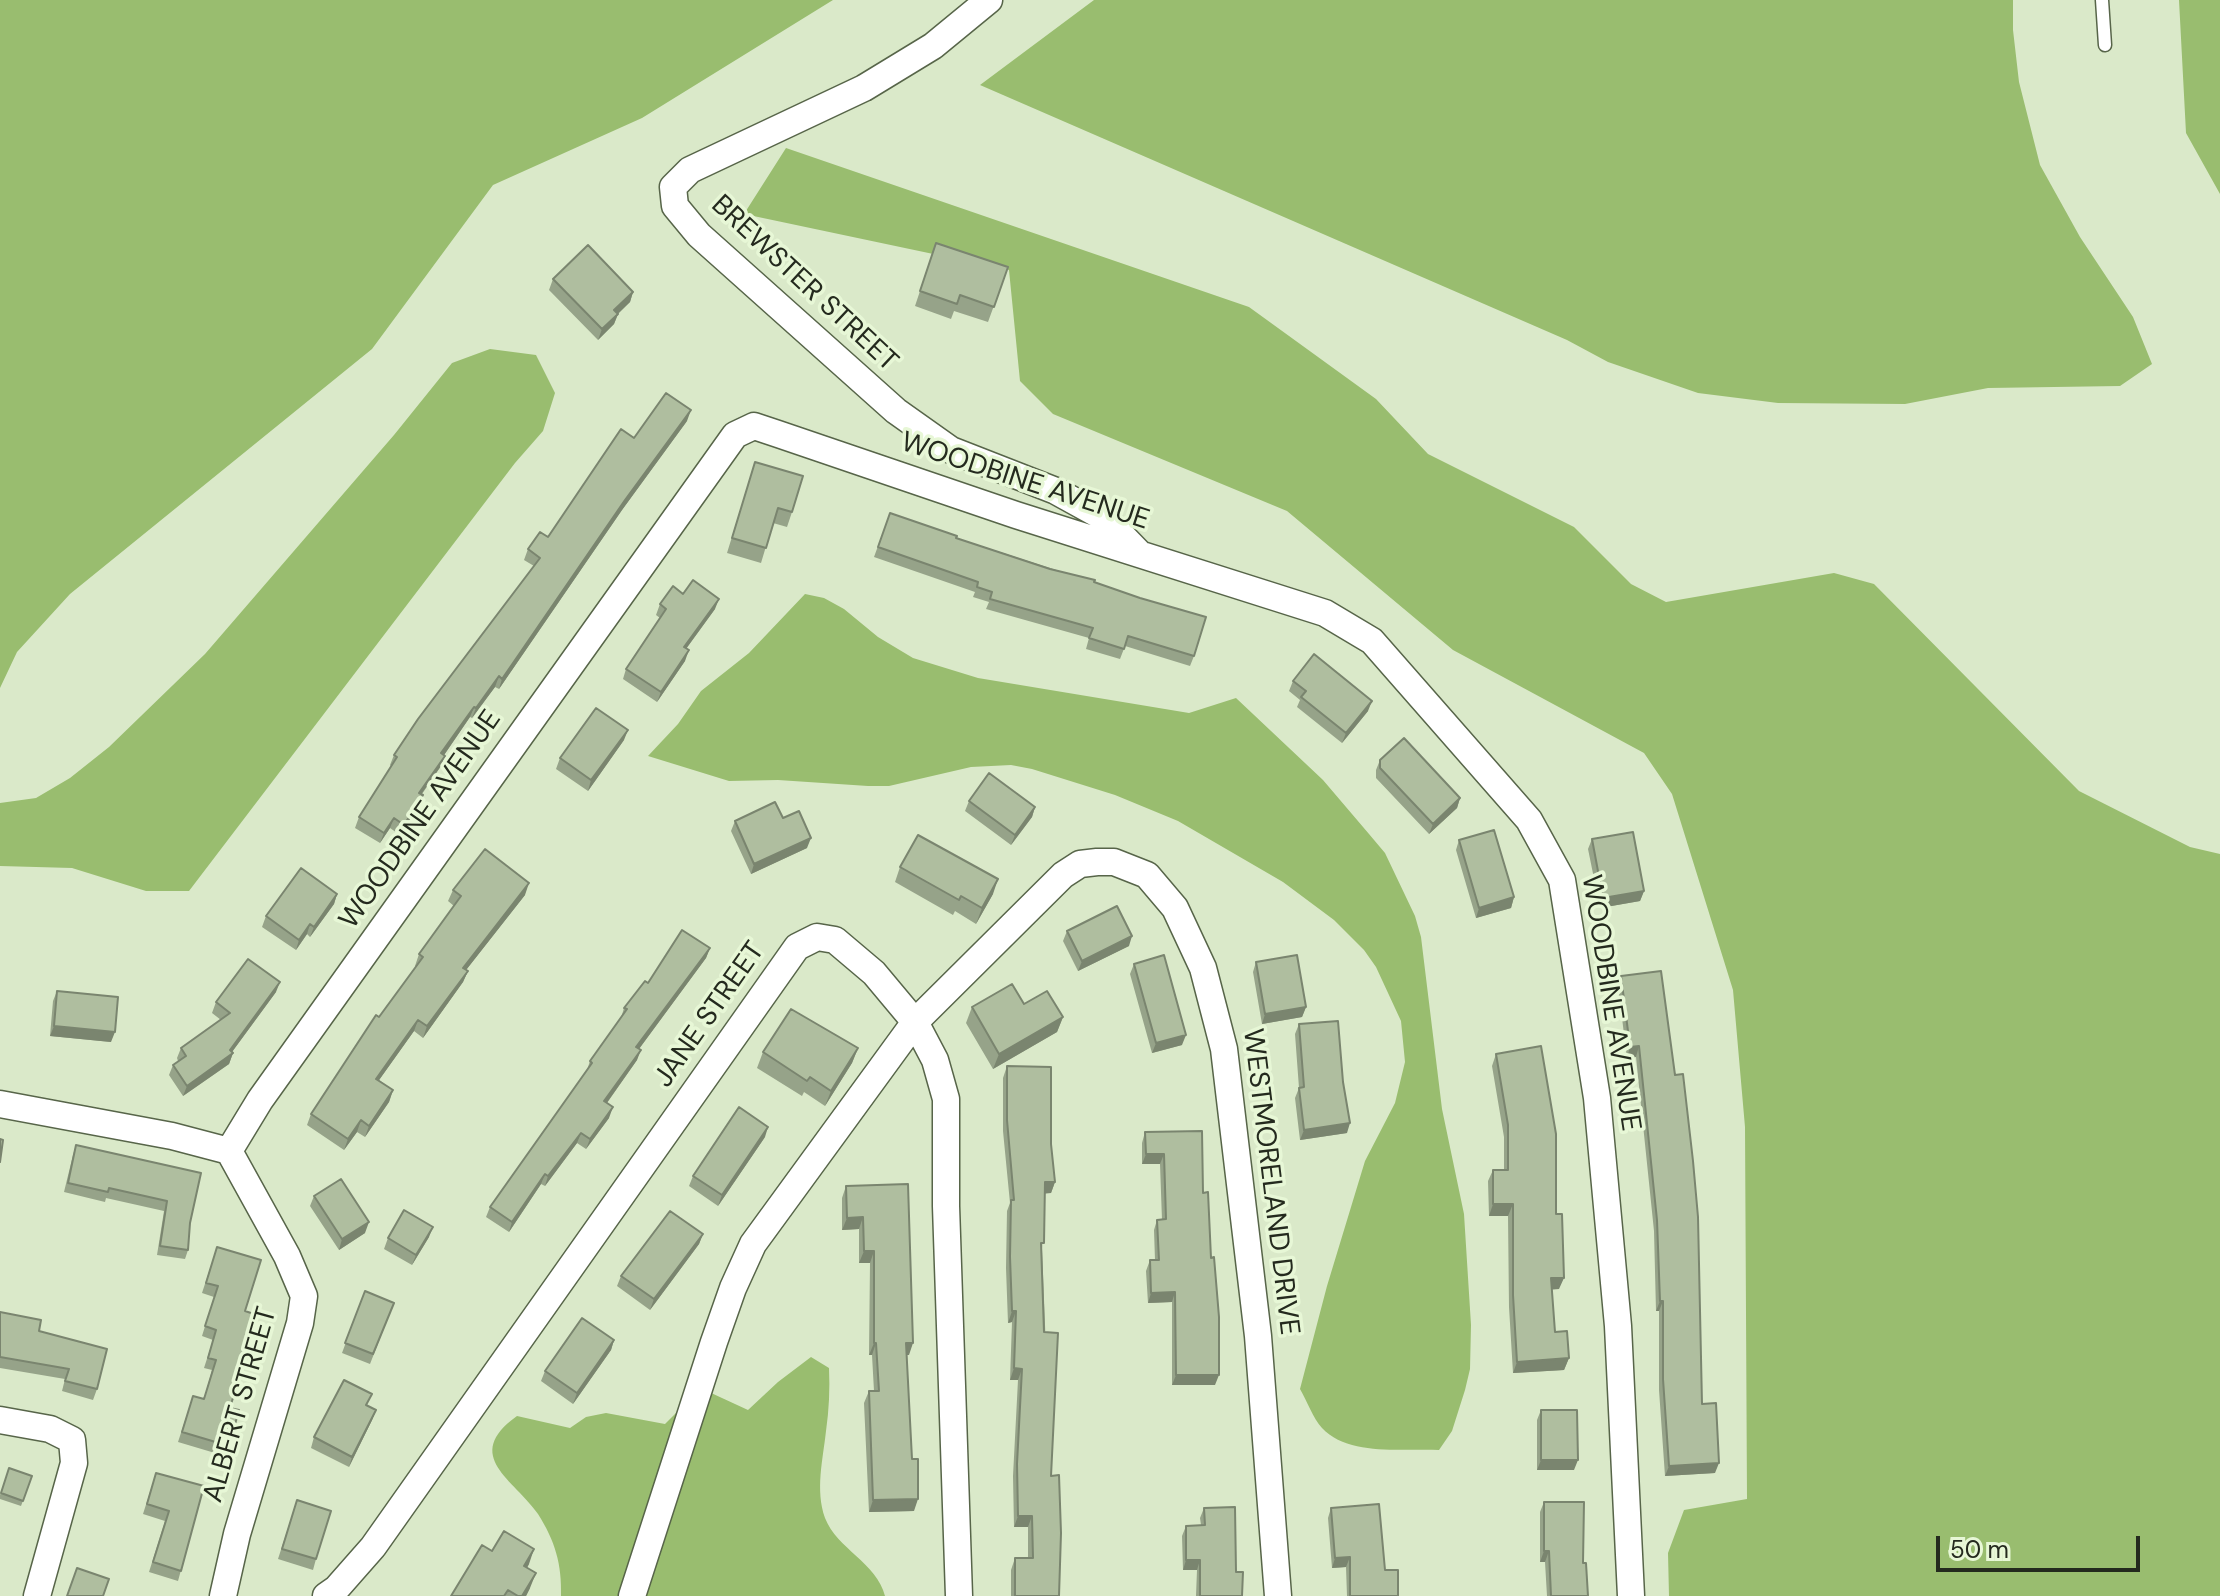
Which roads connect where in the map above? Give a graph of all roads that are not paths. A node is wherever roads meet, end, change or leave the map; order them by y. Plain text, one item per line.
1 (989, 0) edge
2 (2102, 0) edge
3 (2105, 45) dead end
4 (1141, 554) junction
5 (915, 1022) junction
6 (0, 1104) edge
7 (229, 1151) junction
8 (0, 1420) edge
9 (37, 1596) edge
10 (223, 1596) edge
11 (326, 1596) edge
12 (632, 1596) edge
13 (959, 1596) edge
14 (1278, 1596) edge
15 (1631, 1596) edge

1 - 4 street, BREWSTER STREET
2 - 3 lane
4 - 7 street, WOODBINE AVENUE
4 - 15 street, WOODBINE AVENUE
5 - 11 street, JANE STREET
5 - 12 street, WESTMORELAND DRIVE
5 - 13 street, JANE STREET
5 - 14 street, WESTMORELAND DRIVE
6 - 7 street
7 - 10 street, ALBERT STREET
8 - 9 street

